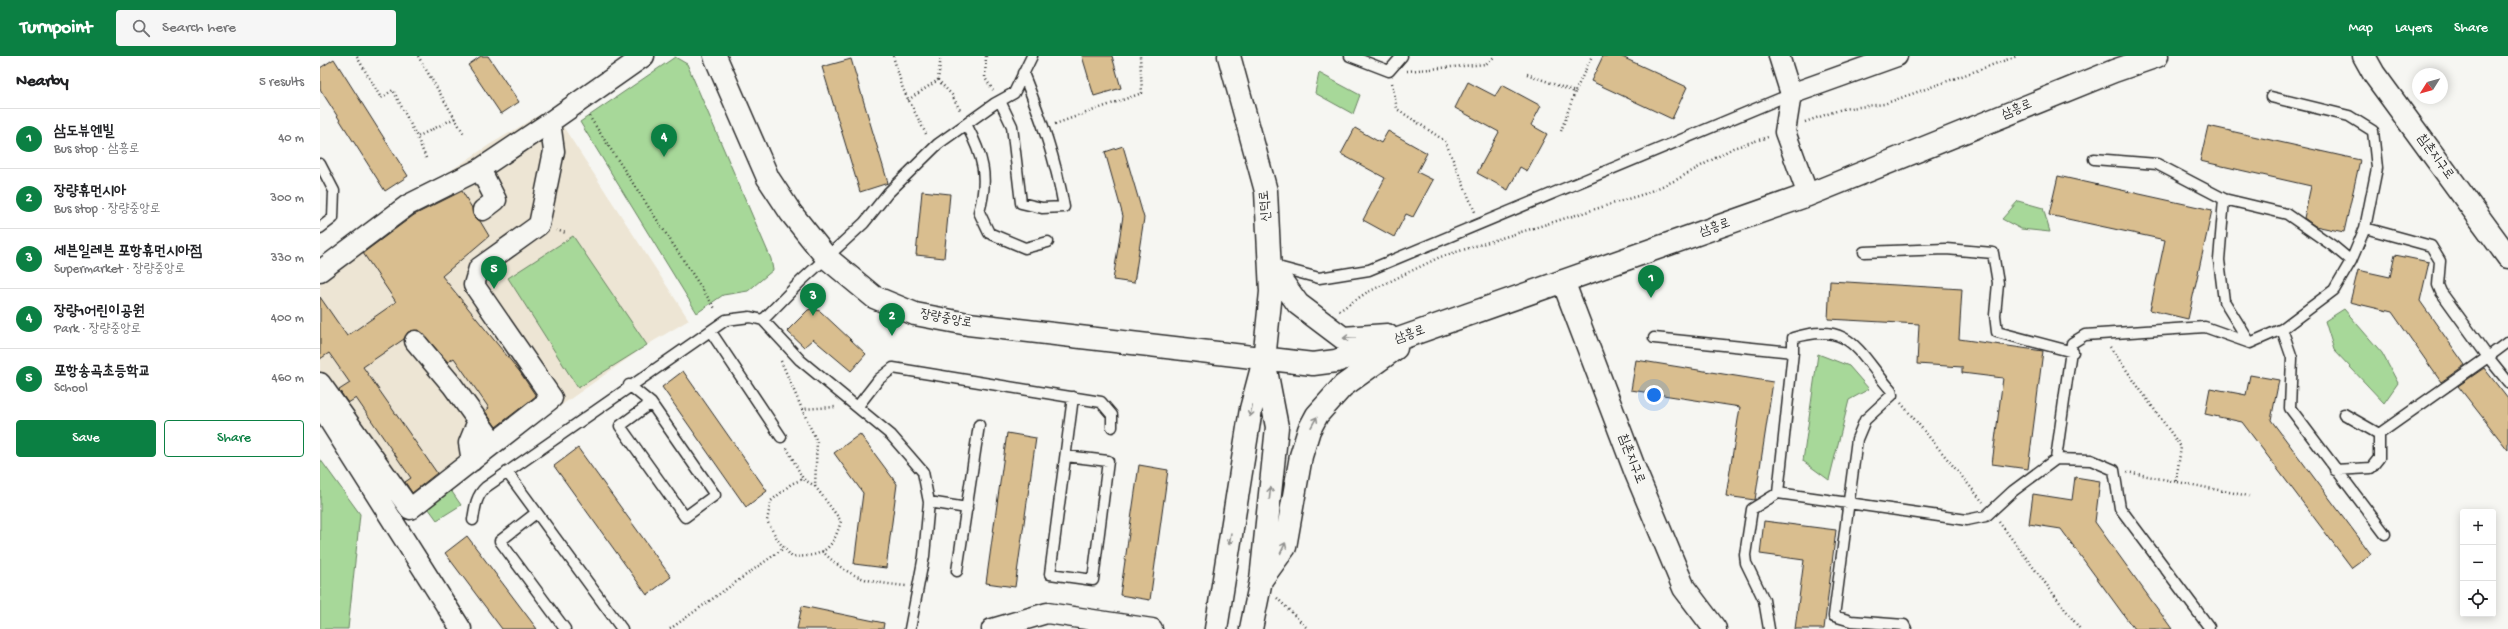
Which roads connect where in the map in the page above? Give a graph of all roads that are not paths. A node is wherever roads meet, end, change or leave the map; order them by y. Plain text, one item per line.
1 (644, 56) edge
2 (715, 56) edge
3 (1032, 56) edge
4 (1229, 56) edge
5 (1350, 56) edge
6 (1402, 56) edge
7 (1778, 56) edge
8 (1897, 56) edge
9 (2157, 56) edge
10 (2364, 56) edge
11 (1023, 74) junction
12 (1791, 94) junction
13 (2271, 97) dead end
14 (1000, 101) junction
15 (550, 122) junction
16 (966, 124) junction
17 (2094, 159) dead end
18 (320, 164) edge
19 (480, 169) junction
20 (1808, 195) junction
21 (2224, 199) junction
22 (483, 210) dead end
23 (320, 228) edge
24 (2366, 228) junction
25 (1048, 242) dead end
26 (1864, 252) dead end
27 (2508, 257) edge
28 (827, 258) junction
29 (2351, 261) junction
30 (1270, 265) junction
31 (320, 271) edge
32 (1563, 281) junction
33 (763, 320) junction
34 (2282, 329) junction
35 (711, 332) junction
36 (1416, 333) junction
37 (1654, 338) dead end
38 (415, 341) dead end
39 (2508, 342) edge
40 (2250, 343) junction
41 (1793, 352) junction
42 (2073, 352) junction
43 (2488, 357) junction
44 (1264, 360) junction
45 (2508, 382) edge
46 (320, 383) edge
47 (629, 385) junction
48 (1073, 397) junction
49 (651, 403) junction
50 (320, 406) edge
51 (858, 406) junction
52 (2344, 414) dead end
53 (478, 421) junction
54 (979, 425) dead end
55 (1112, 427) dead end
56 (2379, 434) junction
57 (781, 437) road end
58 (494, 443) junction
59 (1066, 456) junction
60 (2056, 459) junction
61 (472, 460) junction
62 (2335, 470) junction
63 (507, 472) junction
64 (1778, 493) junction
65 (929, 502) junction
66 (1850, 502) junction
67 (967, 508) junction
68 (536, 513) junction
69 (473, 520) dead end
70 (2385, 534) dead end
71 (957, 571) dead end
72 (1261, 580) junction
73 (2209, 627) dead end
74 (461, 629) edge
75 (565, 629) edge
76 (622, 629) edge
77 (910, 629) edge
78 (992, 629) edge
79 (1152, 629) edge
80 (1216, 629) edge
81 (1251, 629) edge
82 (1715, 629) edge
83 (1769, 629) edge
84 (1906, 629) edge

1 - 15 street
2 - 28 main road, 장량중앙로
3 - 11 lane
4 - 30 main road, 신덕로
5 - 6 lane
7 - 12 street
8 - 12 street
9 - 20 main road, 삼흥로
10 - 27 main road, 침촌지구로
11 - 14 lane
11 - 14 lane
12 - 20 street
12 - 30 lane
13 - 24 lane
14 - 16 lane
15 - 19 street
15 - 58 street
16 - 25 lane
16 - 28 lane
17 - 21 lane
18 - 23 lane
19 - 22 street
19 - 31 street
20 - 32 main road, 삼흥로
21 - 29 lane
21 - 40 lane
24 - 29 lane
24 - 43 lane
26 - 42 lane
28 - 33 lane
28 - 44 main road, 장량중앙로
29 - 34 lane
36 -> 30 main road
30 - 44 main road, 신덕로
32 - 36 main road, 삼흥로
32 - 82 main road, 침촌지구로
33 - 35 lane
33 - 51 lane
34 - 40 lane
34 - 62 lane
35 - 47 lane
35 - 57 lane
36 - 44 main road, 삼흥로
72 -> 36 main road
37 - 41 lane
38 - 53 street
39 - 43 lane
40 - 42 lane
41 - 64 lane
41 - 66 lane
42 - 60 lane
43 - 45 lane
43 - 56 lane
72 -> 44 main road
44 -> 80 main road
46 - 61 street
47 - 49 lane
47 - 63 lane
48 - 51 lane
48 - 55 lane
48 - 59 lane
49 - 49 lane
50 - 74 street
51 - 65 lane
52 - 56 lane
53 - 58 street
53 - 61 street
54 - 67 lane
56 - 62 lane
58 - 61 street
59 - 59 lane
60 - 66 lane
60 - 73 lane
62 - 70 lane
63 - 68 lane
63 - 69 lane
64 - 66 lane
64 - 83 lane
65 - 67 lane
65 - 77 lane
66 - 84 lane
67 - 71 lane
68 - 75 lane
68 - 76 lane
72 - 81 main road
78 - 79 street

